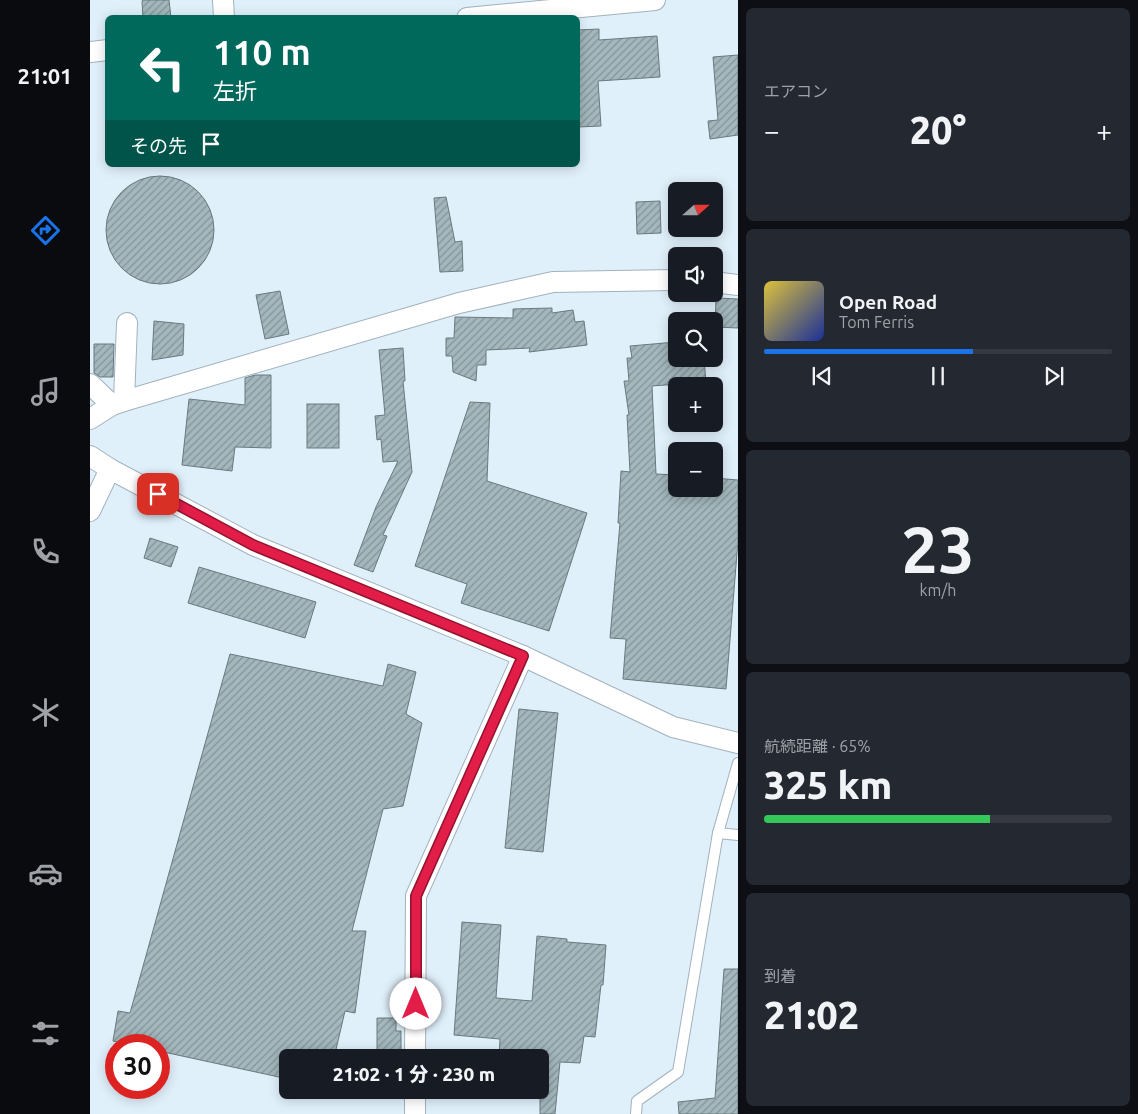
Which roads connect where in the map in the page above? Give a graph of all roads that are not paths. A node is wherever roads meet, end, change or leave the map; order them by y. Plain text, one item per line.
1 (223, 0) edge
2 (655, 0) edge
3 (542, 9) edge
4 (224, 15) edge
5 (492, 15) edge
6 (105, 50) edge
7 (90, 52) edge
8 (668, 280) edge
9 (723, 283) edge
10 (738, 285) edge
11 (127, 323) dead end
12 (90, 384) edge
13 (118, 403) junction
14 (90, 419) edge
15 (90, 456) edge
16 (110, 469) junction
17 (90, 511) edge
18 (523, 656) junction
19 (738, 743) edge
20 (738, 763) edge
21 (718, 833) junction
22 (738, 836) edge
23 (416, 1049) edge
24 (415, 1099) edge
25 (415, 1114) edge
26 (636, 1114) edge

1 - 4 street
2 - 3 street
3 - 5 street
6 - 7 street
8 - 13 street
9 - 10 street
11 - 13 street
12 - 13 street
13 - 14 street
15 - 16 street
16 - 17 street
16 - 18 street
18 - 19 street
18 - 23 street
20 - 21 lane
21 - 22 lane
21 - 26 lane
24 - 25 street

